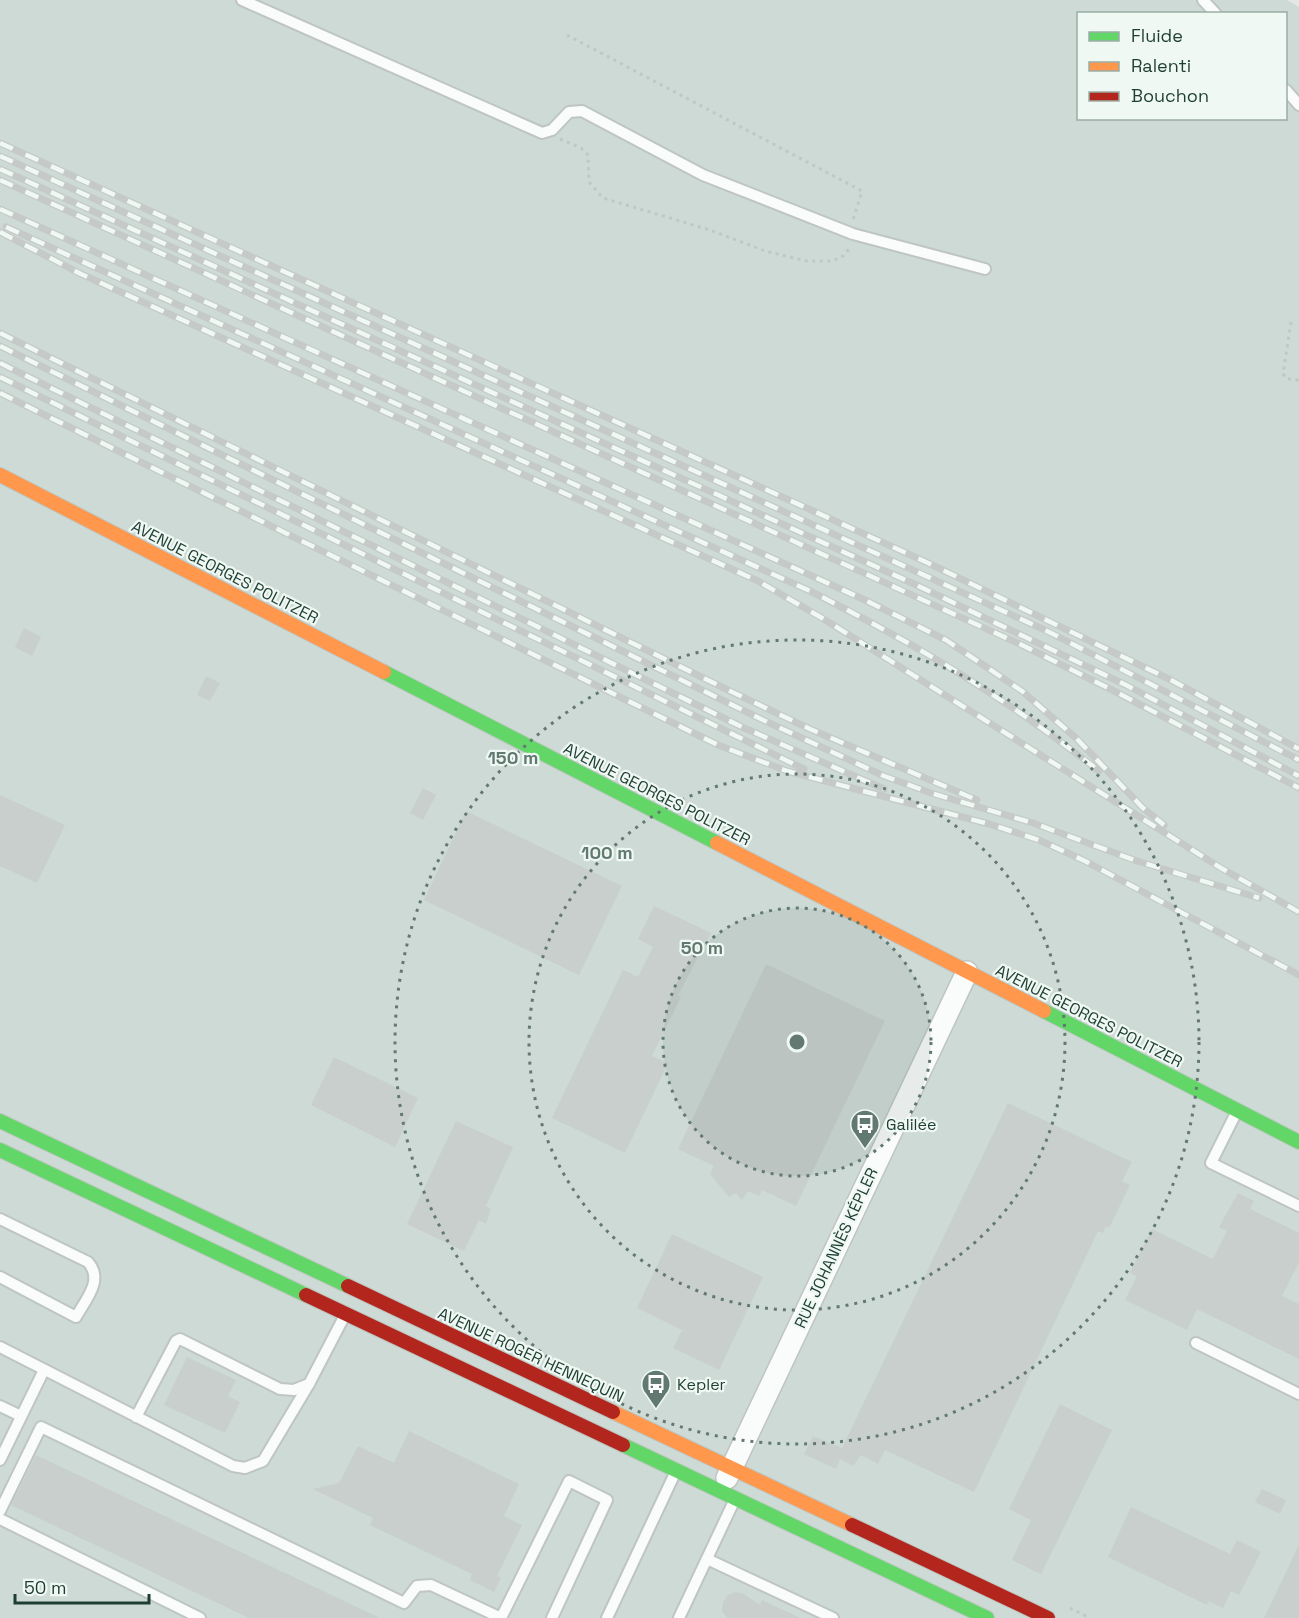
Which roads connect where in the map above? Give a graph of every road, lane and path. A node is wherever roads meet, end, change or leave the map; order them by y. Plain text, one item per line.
1 (242, 0) edge
2 (1203, 0) edge
3 (1214, 12) edge
4 (1287, 91) edge
5 (1299, 105) edge
6 (985, 269) dead end
7 (1291, 322) dead end
8 (1299, 380) edge
9 (0, 475) edge
10 (967, 972) junction
11 (1237, 1110) junction
12 (0, 1121) edge
13 (1299, 1142) edge
14 (0, 1149) edge
15 (1299, 1206) edge
16 (0, 1219) edge
17 (0, 1277) edge
18 (346, 1314) junction
19 (1196, 1343) dead end
20 (0, 1347) edge
21 (44, 1370) junction
22 (309, 1384) junction
23 (1299, 1394) edge
24 (0, 1406) edge
25 (21, 1416) junction
26 (136, 1417) junction
27 (0, 1460) edge
28 (732, 1467) junction
29 (676, 1471) junction
30 (728, 1495) junction
31 (0, 1511) edge
32 (0, 1519) edge
33 (707, 1559) junction
34 (200, 1618) edge
35 (500, 1618) edge
36 (552, 1618) edge
37 (607, 1618) edge
38 (679, 1618) edge
39 (833, 1618) edge
40 (987, 1618) edge
41 (1048, 1618) edge

1 - 6 lane
2 - 3 lane
4 - 5 lane
7 - 8 path
9 - 10 street, AVENUE GEORGES POLITZER
10 - 11 street, AVENUE GEORGES POLITZER
10 - 28 street, RUE JOHANNÈS KÉPLER
11 - 13 street, AVENUE GEORGES POLITZER
11 - 15 lane
12 - 28 street, AVENUE ROGER HENNEQUIN
14 - 18 street
16 - 17 lane
18 - 22 lane
18 - 29 street
19 - 23 lane
20 - 21 lane
21 - 25 lane
21 - 26 lane
22 - 26 lane
22 - 26 lane
24 - 25 lane
25 - 27 lane
28 - 30 street, RUE JOHANNÈS KÉPLER
28 - 41 street, AVENUE ROGER HENNEQUIN
29 - 30 street
29 - 37 lane
30 - 33 lane
30 - 40 street
31 - 35 lane
32 - 34 lane
33 - 38 lane
33 - 39 lane
35 - 36 lane

